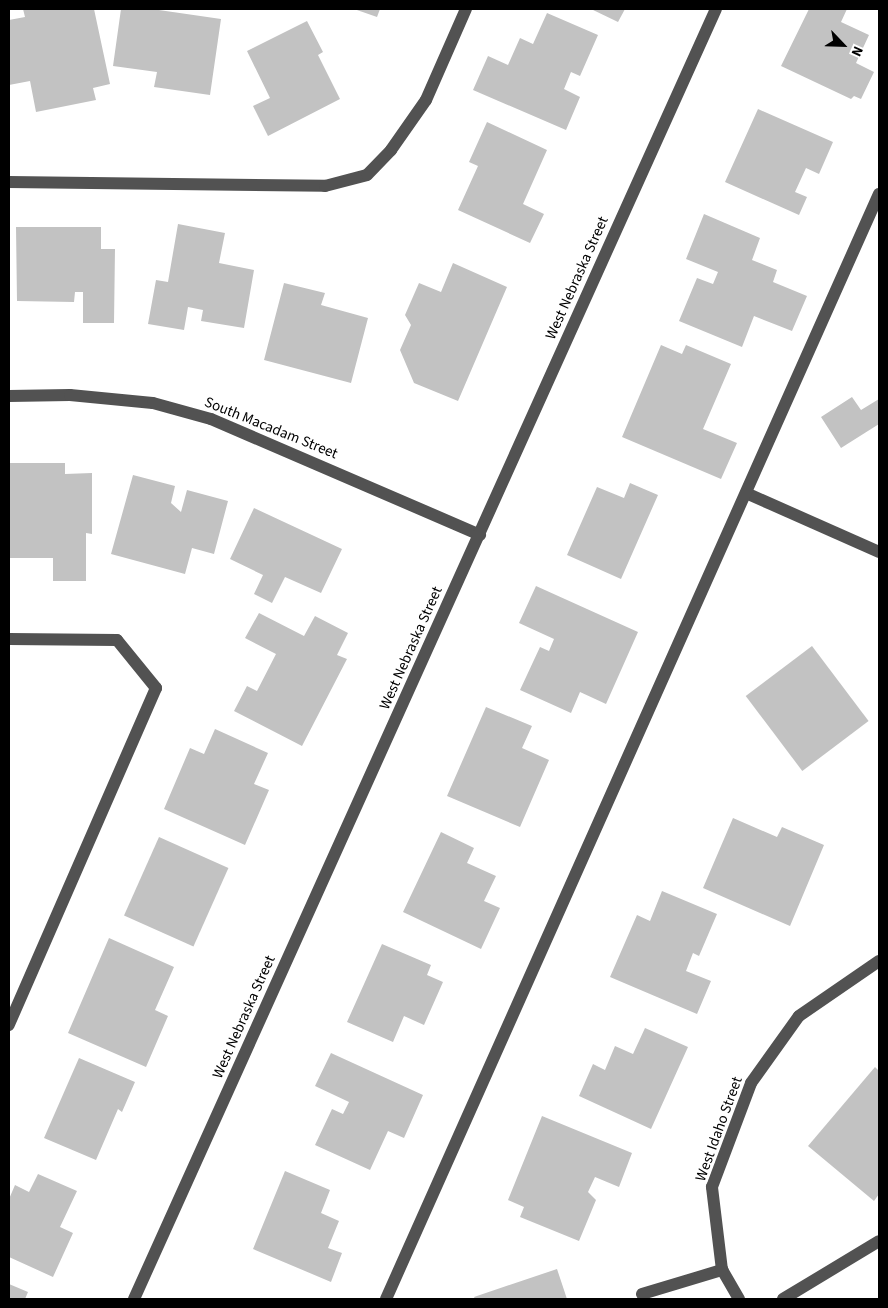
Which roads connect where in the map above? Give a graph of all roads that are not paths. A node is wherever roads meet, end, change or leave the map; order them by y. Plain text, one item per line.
1 (466, 9) edge
2 (716, 9) edge
3 (9, 182) edge
4 (879, 194) edge
5 (9, 396) edge
6 (746, 493) junction
7 (480, 535) junction
8 (879, 552) edge
9 (9, 639) edge
10 (879, 961) edge
11 (9, 1026) edge
12 (879, 1241) edge
13 (722, 1270) junction
14 (642, 1294) dead end
15 (134, 1299) edge
16 (386, 1299) edge
17 (739, 1299) edge
18 (783, 1299) edge

1 - 3 street
2 - 7 street, West Nebraska Street
4 - 6 street
5 - 7 street, South Macadam Street
6 - 8 street
6 - 16 street
7 - 15 street, West Nebraska Street
9 - 11 street
10 - 13 street, West Idaho Street
12 - 18 street
13 - 14 street
13 - 17 street, West Idaho Street

